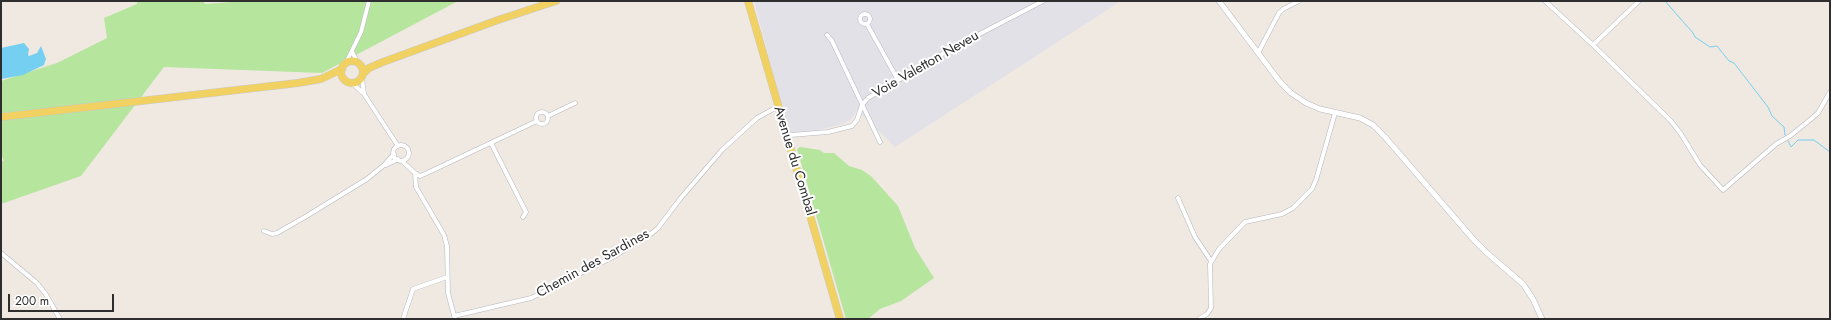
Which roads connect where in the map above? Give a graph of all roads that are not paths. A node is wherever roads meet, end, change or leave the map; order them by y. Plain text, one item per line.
1 (369, 1) edge
2 (556, 1) edge
3 (1043, 1) edge
4 (1219, 1) edge
5 (1299, 1) edge
6 (1545, 1) edge
7 (1639, 1) edge
8 (748, 2) edge
9 (867, 24) dead end
10 (827, 35) dead end
11 (1593, 45) junction
12 (352, 50) junction
13 (1258, 53) junction
14 (382, 62) junction
15 (358, 63) junction
16 (344, 66) junction
17 (363, 76) junction
18 (321, 79) junction
19 (344, 80) junction
20 (898, 80) junction
21 (352, 83) junction
22 (1830, 92) edge
23 (364, 94) junction
24 (575, 103) dead end
25 (862, 105) junction
26 (777, 107) junction
27 (1335, 113) junction
28 (548, 116) junction
29 (1, 117) edge
30 (537, 121) junction
31 (793, 135) dead end
32 (491, 142) junction
33 (880, 142) dead end
34 (398, 146) junction
35 (394, 154) junction
36 (408, 157) junction
37 (400, 160) junction
38 (384, 165) junction
39 (410, 167) junction
40 (415, 173) junction
41 (1178, 198) dead end
42 (523, 217) dead end
43 (264, 231) dead end
44 (1, 253) edge
45 (1211, 261) junction
46 (447, 277) junction
47 (454, 318) edge
48 (60, 319) edge
49 (403, 319) edge
50 (840, 319) edge
51 (1199, 319) edge
52 (1542, 319) edge

1 - 12 street
2 - 14 main road
3 - 20 street, Voie Valetton Neveu
4 - 13 street
5 - 13 street
6 - 11 street
7 - 11 street
8 - 26 main road, Avenue du Combal
9 - 20 street
10 - 25 street
11 - 22 street
12 - 15 street
12 - 16 street
13 - 27 street
14 - 15 main road
14 - 17 main road
15 - 16 main road
15 - 17 main road
16 - 18 main road
16 - 19 main road
17 - 21 main road
17 - 23 street
18 - 19 main road
18 - 29 main road
19 - 21 main road
20 - 25 street, Voie Valetton Neveu
21 - 23 street
23 - 34 street
24 - 28 street
25 - 31 street, Voie Valetton Neveu
25 - 33 street
26 - 47 street, Chemin des Sardines
26 - 50 main road, Avenue du Combal
27 - 45 street
27 - 52 street
28 - 30 street
28 - 30 street
30 - 32 street
32 - 40 street
32 - 42 street
34 - 35 street
34 - 36 street
35 - 37 street
35 - 38 street
36 - 37 street
36 - 39 street
37 - 38 street
37 - 39 street
38 - 43 street
39 - 40 street
40 - 46 street
41 - 45 street
44 - 48 street
45 - 51 street
46 - 47 street
46 - 49 street

